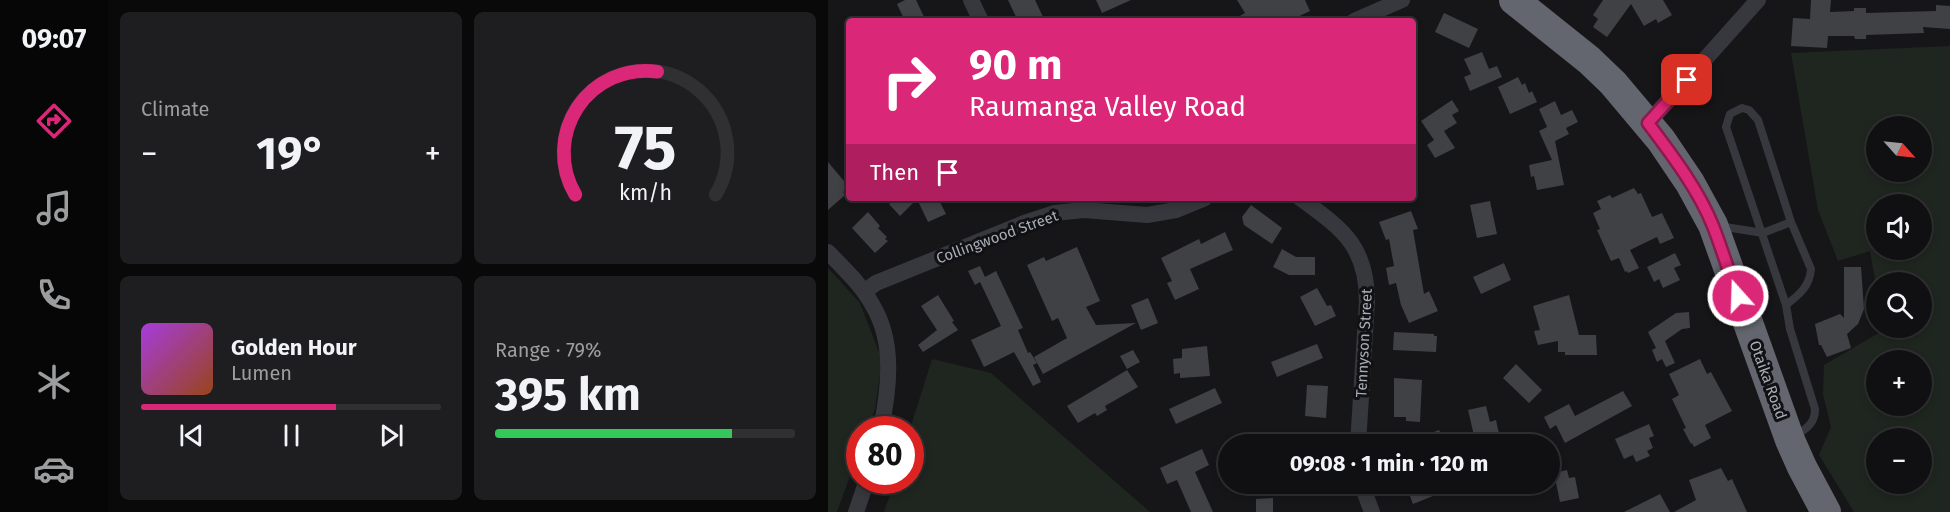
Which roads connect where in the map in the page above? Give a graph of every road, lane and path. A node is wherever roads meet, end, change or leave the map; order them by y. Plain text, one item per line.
1 (971, 0) edge
2 (1402, 0) edge
3 (1514, 0) edge
4 (1758, 0) edge
5 (980, 18) edge
6 (1361, 18) edge
7 (1648, 123) junction
8 (1198, 201) edge
9 (1304, 201) edge
10 (1068, 204) edge
11 (1791, 222) junction
12 (1713, 225) junction
13 (1763, 233) junction
14 (828, 252) edge
15 (864, 292) junction
16 (1786, 305) junction
17 (883, 416) edge
18 (1359, 434) edge
19 (1790, 440) junction
20 (862, 494) edge
21 (1365, 494) edge
22 (856, 512) edge
23 (1372, 512) edge
24 (1827, 512) edge

1 - 5 street
2 - 6 street
3 - 7 highway, Otaika Road
4 - 7 street
7 - 12 highway, Otaika Road
8 - 10 street, Collingwood Street
9 - 18 street, Tennyson Street
10 - 15 street, Collingwood Street
11 - 13 lane
11 - 13 lane
11 - 16 lane
12 - 13 lane
12 - 19 highway, Otaika Road
13 - 16 lane
14 - 15 street
15 - 17 street
16 - 19 lane
19 - 24 highway, Otaika Road
20 - 22 street
21 - 23 street

